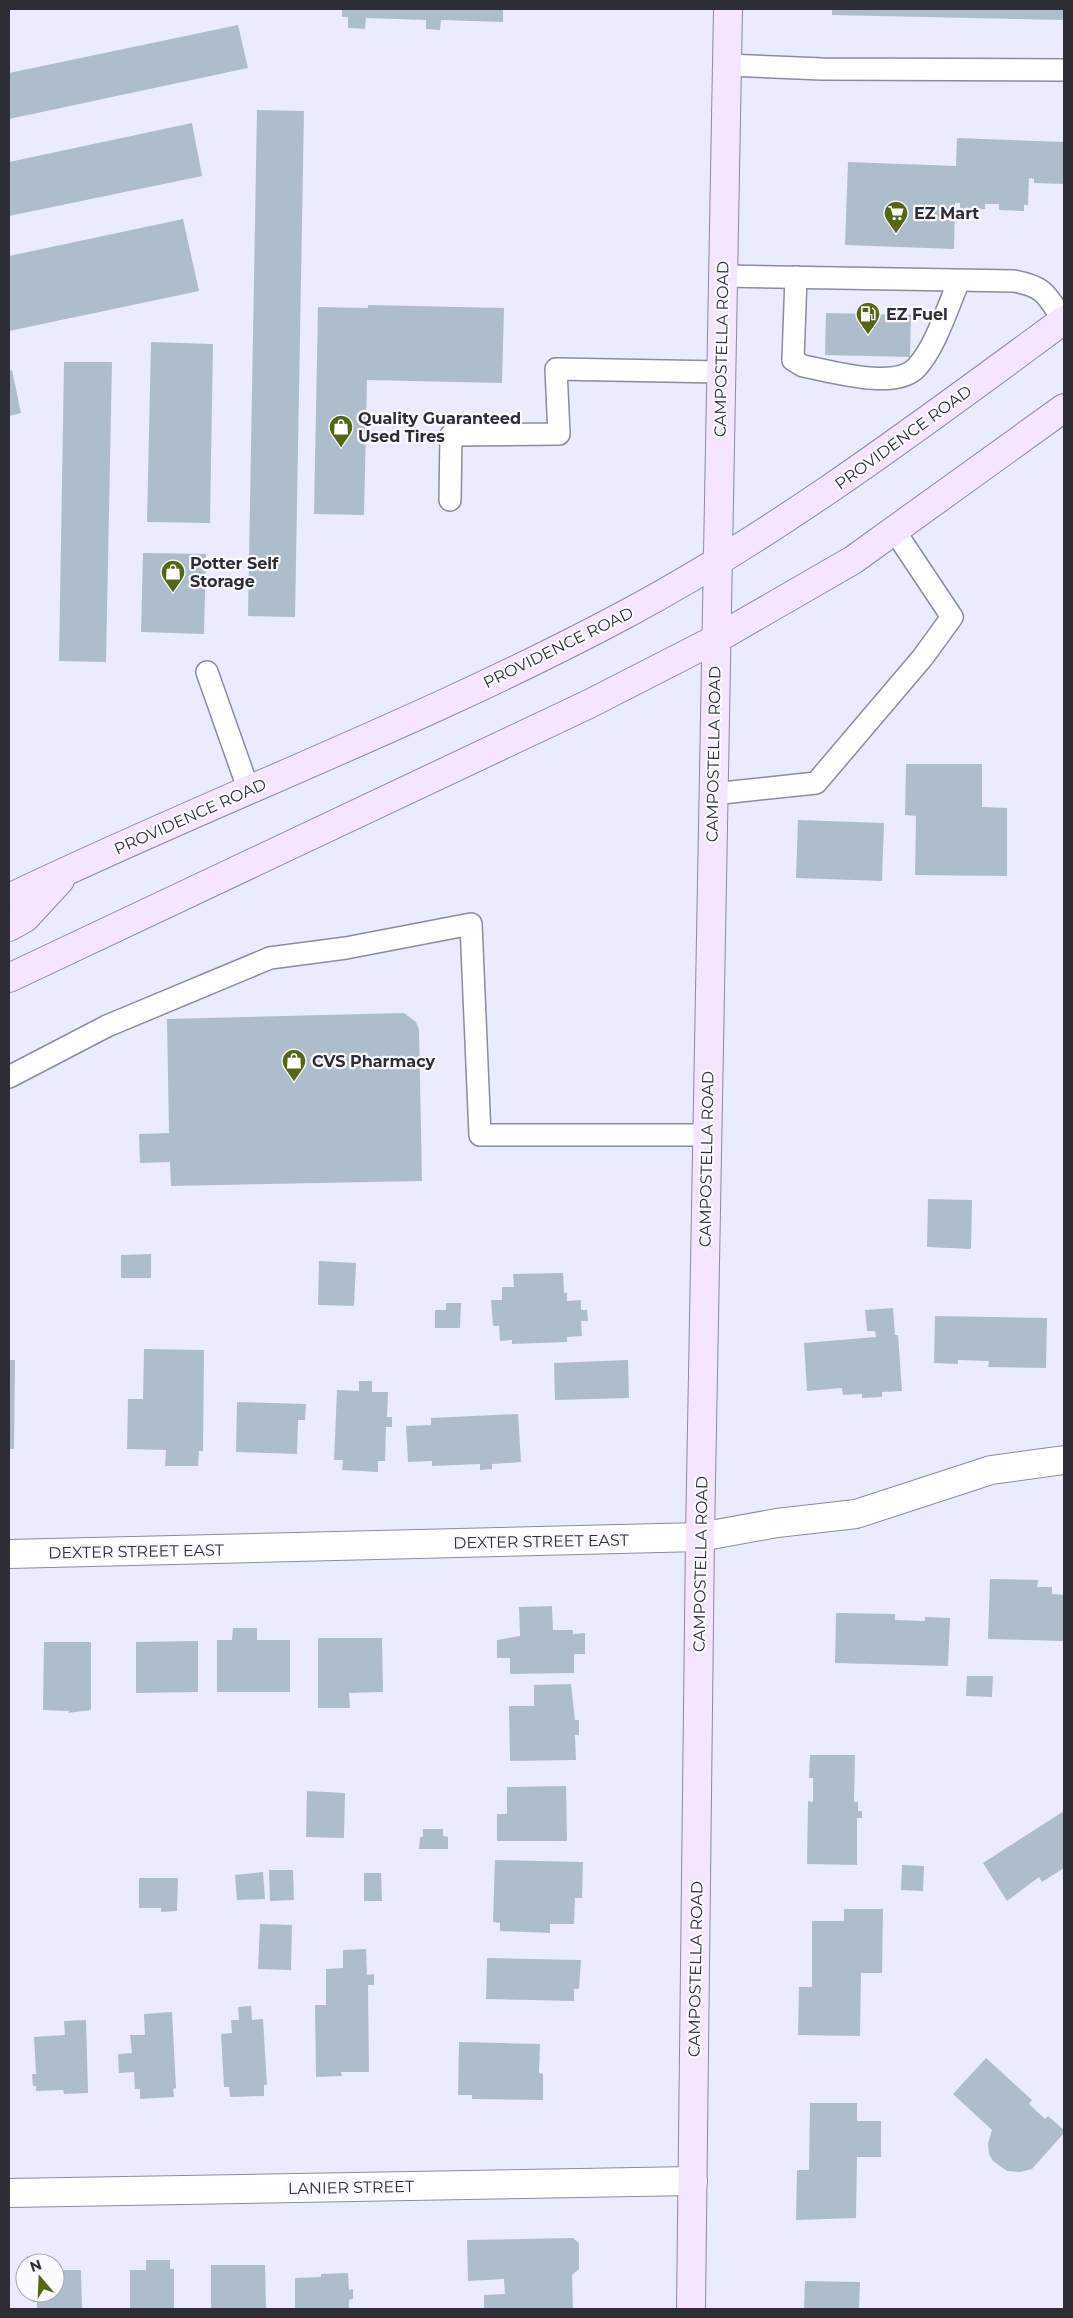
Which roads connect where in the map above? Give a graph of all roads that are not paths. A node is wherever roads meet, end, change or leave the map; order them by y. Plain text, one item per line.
1 (728, 9) edge
2 (727, 65) junction
3 (1064, 70) edge
4 (722, 276) junction
5 (796, 277) junction
6 (959, 281) junction
7 (1064, 321) edge
8 (721, 372) junction
9 (1064, 408) edge
10 (450, 500) dead end
11 (894, 530) junction
12 (718, 562) junction
13 (716, 639) junction
14 (207, 672) dead end
15 (249, 790) junction
16 (712, 794) junction
17 (71, 868) junction
18 (9, 898) edge
19 (9, 927) edge
20 (9, 978) edge
21 (9, 1077) edge
22 (706, 1135) junction
23 (1064, 1460) edge
24 (700, 1537) junction
25 (9, 1554) edge
26 (693, 2180) junction
27 (9, 2194) edge
28 (691, 2309) edge

1 - 2 main road, CAMPOSTELLA ROAD
2 - 3 lane
2 - 4 main road, CAMPOSTELLA ROAD
4 - 5 lane
4 - 8 main road, CAMPOSTELLA ROAD
5 - 6 lane
5 - 6 lane
6 - 7 lane
7 - 12 main road, PROVIDENCE ROAD
8 - 10 lane
8 - 12 main road, CAMPOSTELLA ROAD
9 - 11 main road
11 - 13 main road
11 - 16 lane
12 - 13 main road, CAMPOSTELLA ROAD
12 - 15 main road, PROVIDENCE ROAD
13 - 16 main road, CAMPOSTELLA ROAD
13 - 20 main road
14 - 15 lane
15 - 17 main road, PROVIDENCE ROAD
16 - 22 main road, CAMPOSTELLA ROAD
17 - 18 main road, PROVIDENCE ROAD
17 - 19 main road
21 - 22 lane
22 - 24 main road, CAMPOSTELLA ROAD
23 - 24 street, DEXTER STREET EAST
24 - 25 street, DEXTER STREET EAST
24 - 26 main road, CAMPOSTELLA ROAD
26 - 27 street, LANIER STREET
26 - 28 main road, CAMPOSTELLA ROAD

